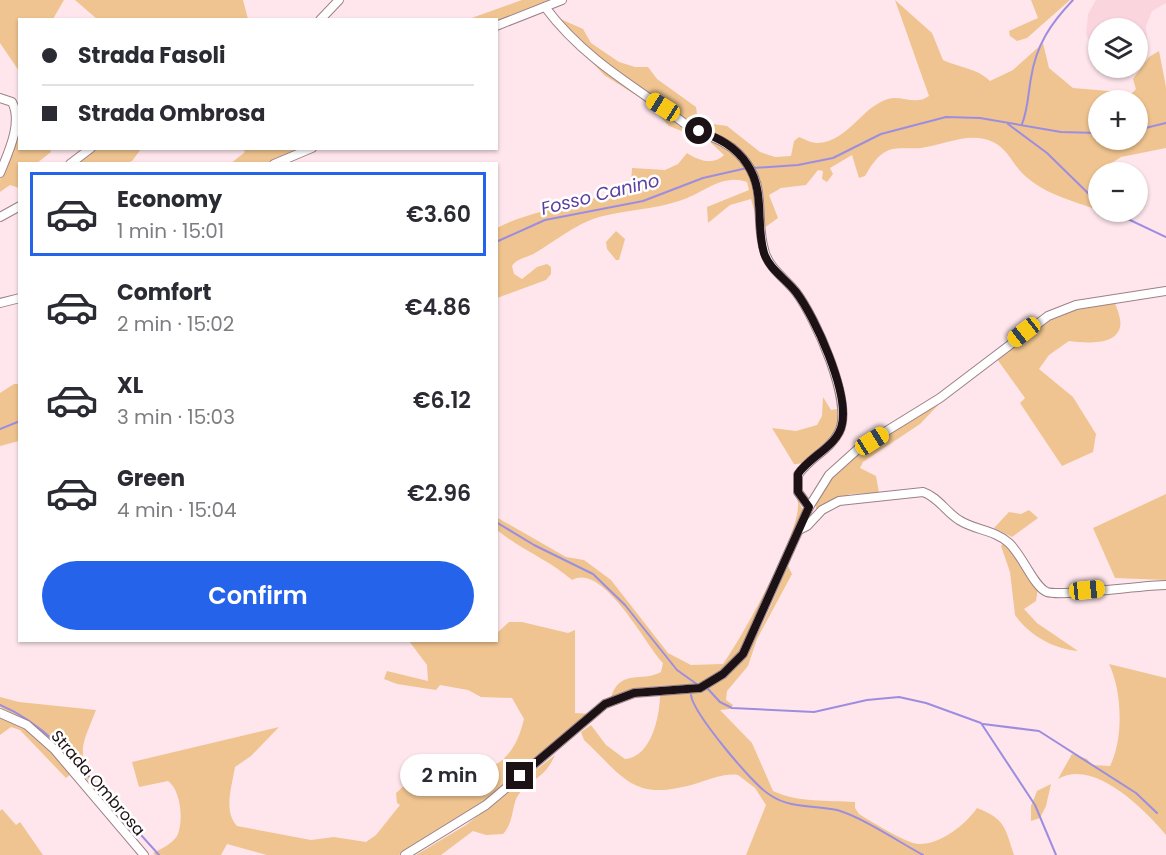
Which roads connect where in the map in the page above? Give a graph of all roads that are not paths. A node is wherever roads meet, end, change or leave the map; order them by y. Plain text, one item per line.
1 (339, 0) edge
2 (562, 0) edge
3 (545, 7) junction
4 (322, 18) edge
5 (498, 25) edge
6 (0, 98) edge
7 (88, 150) edge
8 (307, 150) edge
9 (73, 162) edge
10 (279, 162) edge
11 (0, 173) edge
12 (18, 207) edge
13 (0, 218) edge
14 (1166, 291) edge
15 (18, 298) edge
16 (0, 303) edge
17 (809, 507) junction
18 (801, 529) junction
19 (1166, 585) edge
20 (0, 713) edge
21 (144, 855) edge
22 (405, 855) edge

1 - 4 street
2 - 3 street
3 - 5 street
3 - 17 street
6 - 11 street
7 - 9 street
8 - 10 street
12 - 13 street
14 - 17 street
15 - 16 street
17 - 18 street
18 - 19 street
18 - 22 street
20 - 21 street, Strada Ombrosa

